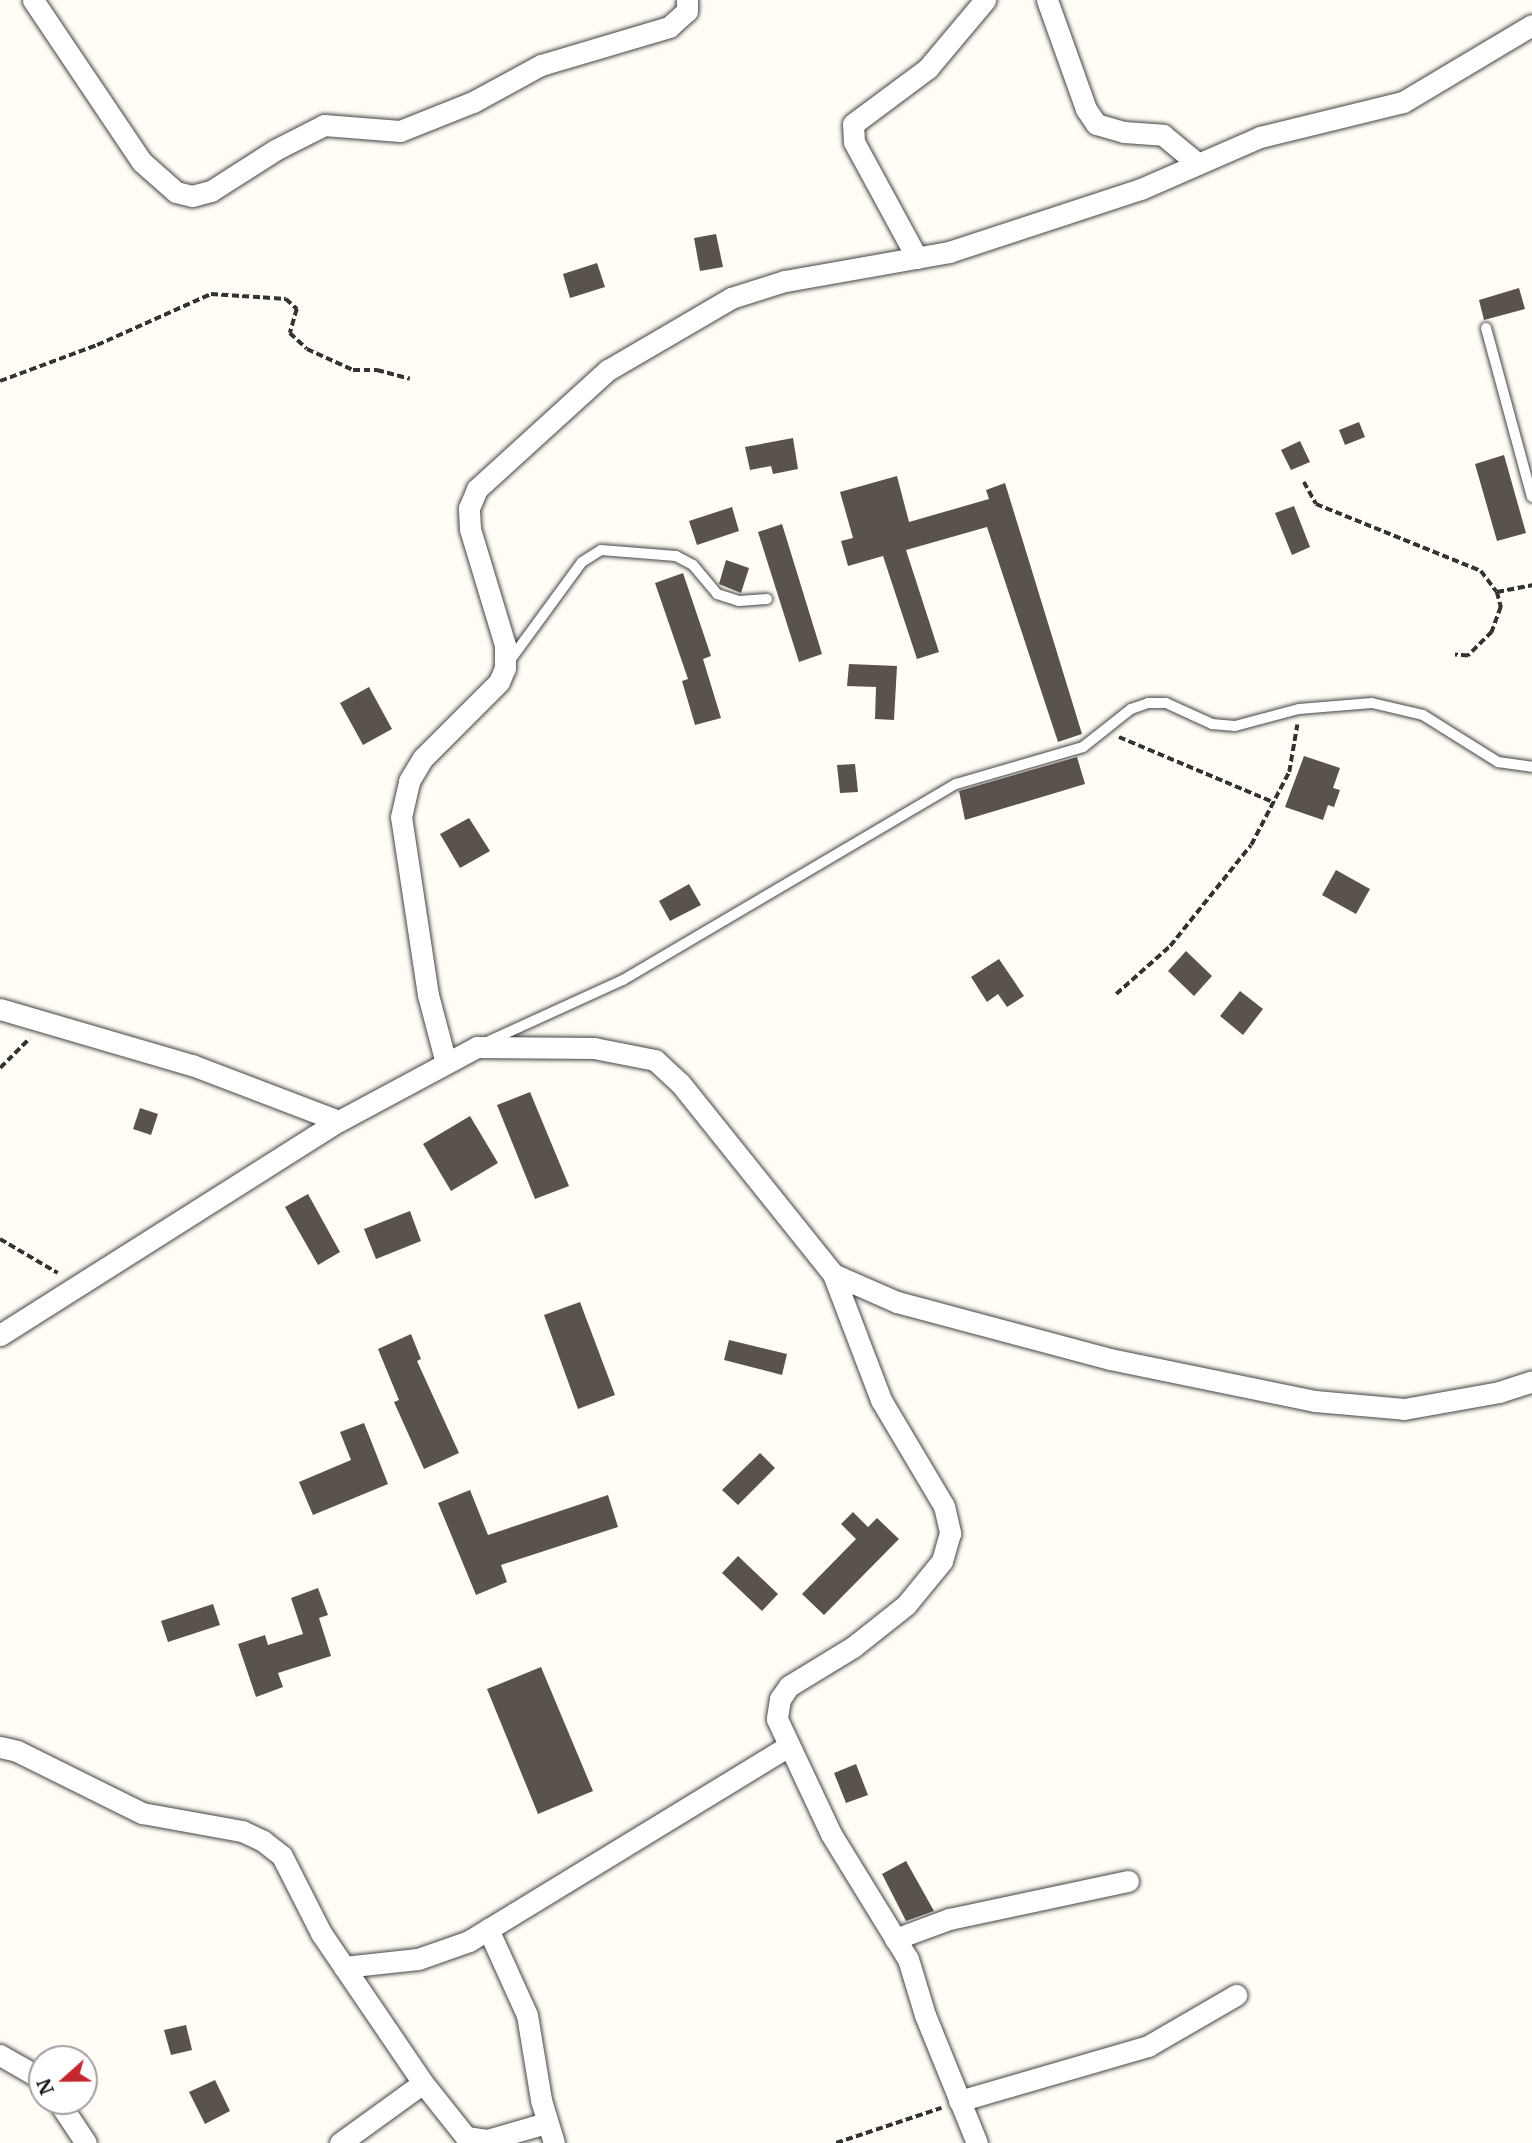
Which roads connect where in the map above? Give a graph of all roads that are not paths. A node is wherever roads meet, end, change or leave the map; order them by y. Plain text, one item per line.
1 (33, 0) edge
2 (687, 0) edge
3 (985, 0) edge
4 (1047, 0) edge
5 (1532, 25) edge
6 (1198, 164) junction
7 (916, 258) junction
8 (1486, 328) dead end
9 (1532, 497) edge
10 (767, 598) dead end
11 (505, 668) junction
12 (1532, 767) edge
13 (0, 1009) edge
14 (477, 1047) junction
15 (446, 1063) junction
16 (339, 1121) junction
17 (833, 1274) junction
18 (0, 1335) edge
19 (1532, 1381) edge
20 (0, 1747) edge
21 (787, 1747) junction
22 (1128, 1881) dead end
23 (488, 1929) junction
24 (895, 1938) junction
25 (344, 1967) junction
26 (1236, 1995) dead end
27 (0, 2055) edge
28 (28, 2071) edge
29 (423, 2083) junction
30 (959, 2101) junction
31 (67, 2115) edge
32 (550, 2133) edge
33 (86, 2143) edge
34 (340, 2143) edge
35 (977, 2143) edge

1 - 2 street
3 - 7 street
4 - 6 street
5 - 6 street
6 - 7 street
7 - 11 street
8 - 9 lane
10 - 11 lane
11 - 15 street
12 - 14 lane
13 - 16 street
14 - 15 street
14 - 17 street
15 - 16 street
16 - 18 street
17 - 19 street
17 - 21 street
20 - 25 street
21 - 23 street
21 - 24 street
22 - 24 street
23 - 25 street
23 - 32 street
24 - 30 street
25 - 29 street
26 - 30 street
27 - 28 street
29 - 32 street
29 - 34 street
30 - 35 street
31 - 33 street

